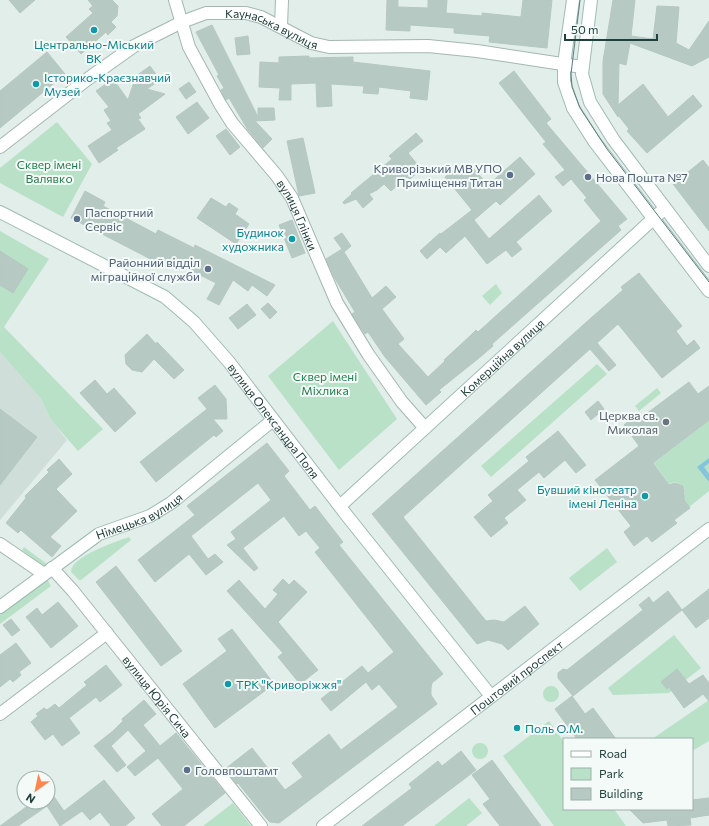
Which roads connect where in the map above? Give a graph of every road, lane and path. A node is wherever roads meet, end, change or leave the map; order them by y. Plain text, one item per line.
1 (175, 0) edge
2 (282, 0) edge
3 (573, 0) edge
4 (591, 0) edge
5 (182, 22) junction
6 (281, 26) junction
7 (564, 64) junction
8 (582, 67) junction
9 (0, 147) edge
10 (665, 208) junction
11 (0, 212) edge
12 (653, 218) junction
13 (709, 266) edge
14 (709, 291) edge
15 (273, 420) junction
16 (425, 428) junction
17 (340, 506) junction
18 (709, 529) edge
19 (0, 544) edge
20 (48, 571) junction
21 (0, 607) edge
22 (107, 633) junction
23 (491, 696) junction
24 (0, 714) edge
25 (261, 826) edge
26 (323, 826) edge

1 - 5 street, вулиця Глінки
2 - 6 street
3 - 7 street
4 - 8 street
5 - 6 street, Каунаська вулиця
5 - 9 street, Каунаська вулиця
5 - 16 street, вулиця Глінки
6 - 7 street, Каунаська вулиця
7 - 8 street, Каунаська вулиця
7 - 12 street
8 - 10 street
10 - 12 street, Комерційна вулиця
10 - 13 street
11 - 15 street, вулиця Олександра Поля
12 - 14 street
12 - 16 street, Комерційна вулиця
15 - 17 street, вулиця Олександра Поля
15 - 20 street, Німецька вулиця
16 - 17 street, Комерційна вулиця
17 - 23 street, вулиця Олександра Поля
18 - 23 street, Поштовий проспект
19 - 20 street, вулиця Юрія Сича
20 - 21 street, Німецька вулиця
20 - 22 street, вулиця Юрія Сича
22 - 24 street
22 - 25 street, вулиця Юрія Сича
23 - 26 street, Поштовий проспект

